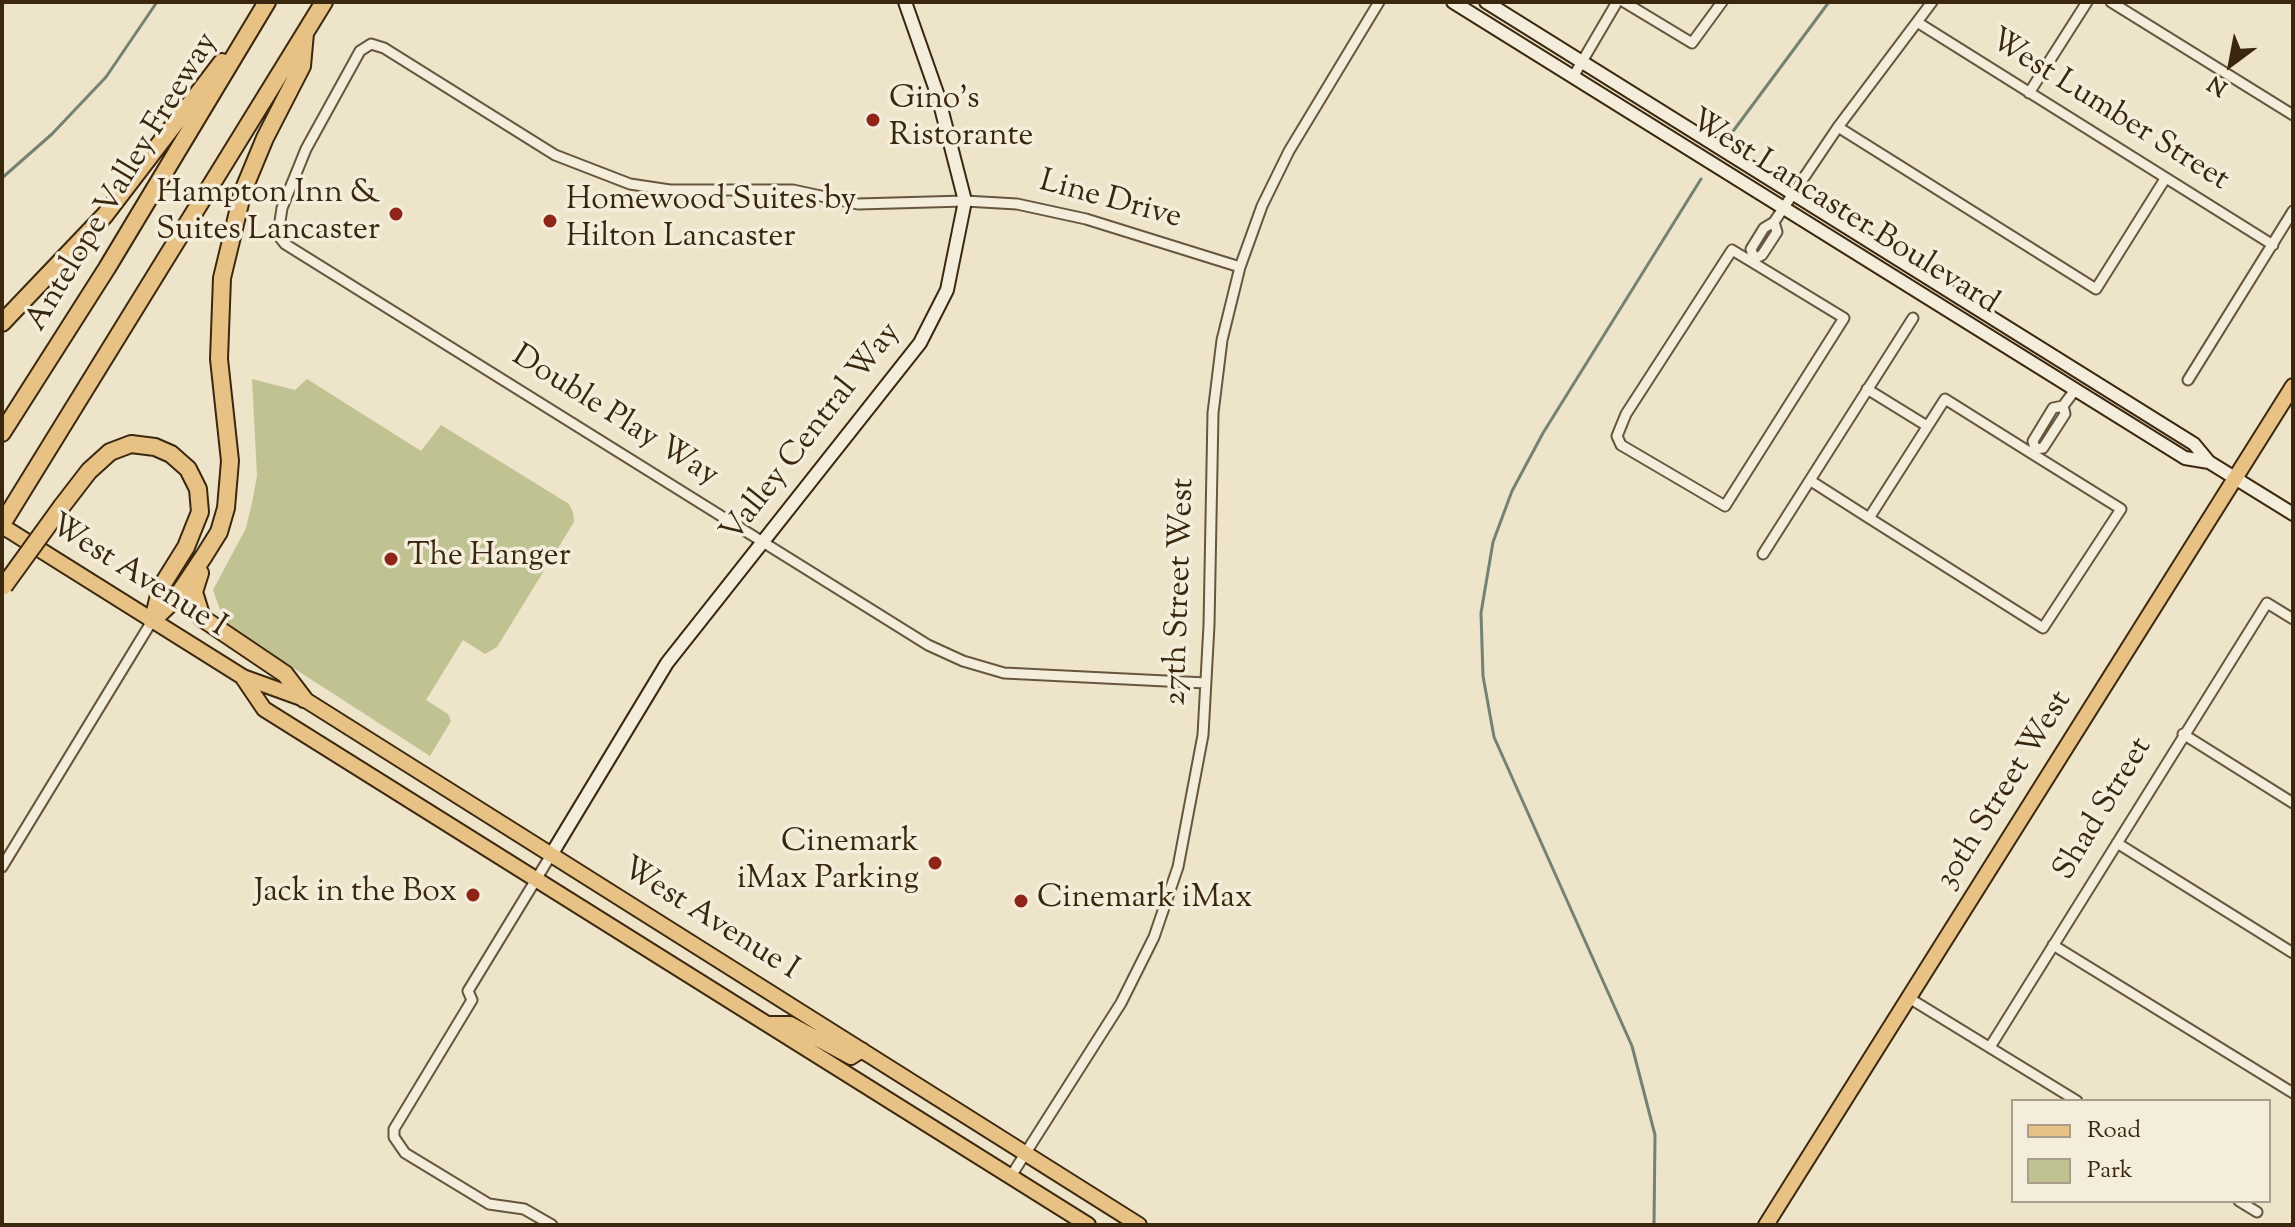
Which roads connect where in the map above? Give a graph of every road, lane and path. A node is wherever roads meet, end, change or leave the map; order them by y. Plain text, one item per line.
1 (267, 2) edge
2 (324, 2) edge
3 (905, 2) edge
4 (1379, 2) edge
5 (1453, 2) edge
6 (1486, 2) edge
7 (1617, 2) edge
8 (1624, 2) edge
9 (1722, 2) edge
10 (1932, 2) edge
11 (2087, 2) edge
12 (2111, 2) edge
13 (1917, 22) junction
14 (305, 33) junction
15 (244, 40) junction
16 (1582, 62) junction
17 (1573, 77) junction
18 (2029, 93) junction
19 (2293, 115) edge
20 (1838, 127) junction
21 (2165, 179) junction
22 (1793, 193) junction
23 (965, 201) junction
24 (1784, 208) junction
25 (2293, 211) edge
26 (278, 235) joint
27 (2273, 245) junction
28 (1753, 260) junction
29 (1240, 267) junction
30 (1913, 318) dead end
31 (2, 323) edge
32 (2188, 380) dead end
33 (2293, 386) edge
34 (1867, 389) junction
35 (2075, 390) junction
36 (1927, 426) junction
37 (2, 433) edge
38 (2033, 451) junction
39 (2209, 462) junction
40 (2236, 478) junction
41 (1811, 481) junction
42 (2293, 514) edge
43 (1869, 518) junction
44 (2, 525) edge
45 (762, 541) junction
46 (1763, 554) dead end
47 (204, 556) junction
48 (3, 588) edge
49 (2293, 619) edge
50 (152, 621) junction
51 (243, 677) junction
52 (1206, 683) junction
53 (304, 699) junction
54 (2183, 734) junction
55 (2293, 803) edge
56 (2117, 843) junction
57 (551, 855) junction
58 (2, 867) edge
59 (537, 877) junction
60 (2053, 945) junction
61 (2293, 953) edge
62 (1909, 998) junction
63 (770, 1024) junction
64 (1990, 1047) junction
65 (862, 1050) junction
66 (2293, 1093) edge
67 (2074, 1099) edge
68 (1026, 1154) junction
69 (1011, 1176) junction
70 (2242, 1203) edge
71 (2257, 1212) dead end
72 (552, 1225) edge
73 (1088, 1225) edge
74 (1139, 1225) edge
75 (1766, 1225) edge

1 - 15 highway, Antelope Valley Freeway
2 - 14 highway
3 - 23 street, Valley Central Way
4 - 29 street, 27th Street West
5 - 17 street, West Lancaster Boulevard
6 - 16 street, West Lancaster Boulevard
7 - 16 street
8 - 9 street
10 - 13 street
11 - 18 street
12 - 19 street
13 - 18 street, West Lumber Street
13 - 20 street
14 - 44 highway
14 - 47 highway
15 - 31 highway
15 - 37 highway, Antelope Valley Freeway
16 - 17 street
16 - 22 street, West Lancaster Boulevard
17 - 24 street, West Lancaster Boulevard
18 - 21 street, West Lumber Street
20 - 21 street
20 - 22 street
21 - 27 street, West Lumber Street
22 - 24 street
22 - 39 street, West Lancaster Boulevard
23 - 26 street, Line Drive
23 - 29 street, Line Drive
23 - 45 street, Valley Central Way
24 - 28 street
24 - 35 street, West Lancaster Boulevard
25 - 27 street
26 - 45 street, Double Play Way
27 - 32 street
28 - 28 street
29 - 52 street, 27th Street West
30 - 34 street
33 - 40 main road, 30th Street West
34 - 36 street
34 - 41 street
35 - 38 street
35 - 39 street, West Lancaster Boulevard
36 - 38 street
36 - 43 street
38 - 43 street
39 - 40 street, West Lancaster Boulevard
40 - 42 street, West Lancaster Boulevard
40 - 62 main road, 30th Street West
41 - 43 street
41 - 46 street
44 - 50 main road, West Avenue I
45 - 52 street, Double Play Way
45 - 57 street, Valley Central Way
47 - 50 highway
47 - 53 highway
48 - 50 highway, bridge
49 - 54 street, Shad Street
50 - 51 main road, West Avenue I
50 - 58 street
51 - 53 main road, West Avenue I
51 - 59 main road, West Avenue I
52 - 68 street, 27th Street West
53 - 57 main road, West Avenue I
54 - 55 street
54 - 56 street, Shad Street
56 - 60 street, Shad Street
56 - 61 street
57 - 59 street
57 - 65 main road, West Avenue I
59 - 63 main road, West Avenue I
59 - 72 street
60 - 64 street, Shad Street
60 - 66 street
62 - 64 street
62 - 75 main road, 30th Street West
63 - 65 main road
63 - 69 main road, West Avenue I
64 - 67 street
65 - 68 main road, West Avenue I
68 - 69 street, 27th Street West
68 - 74 main road, West Avenue I
69 - 73 main road, West Avenue I
70 - 71 street

